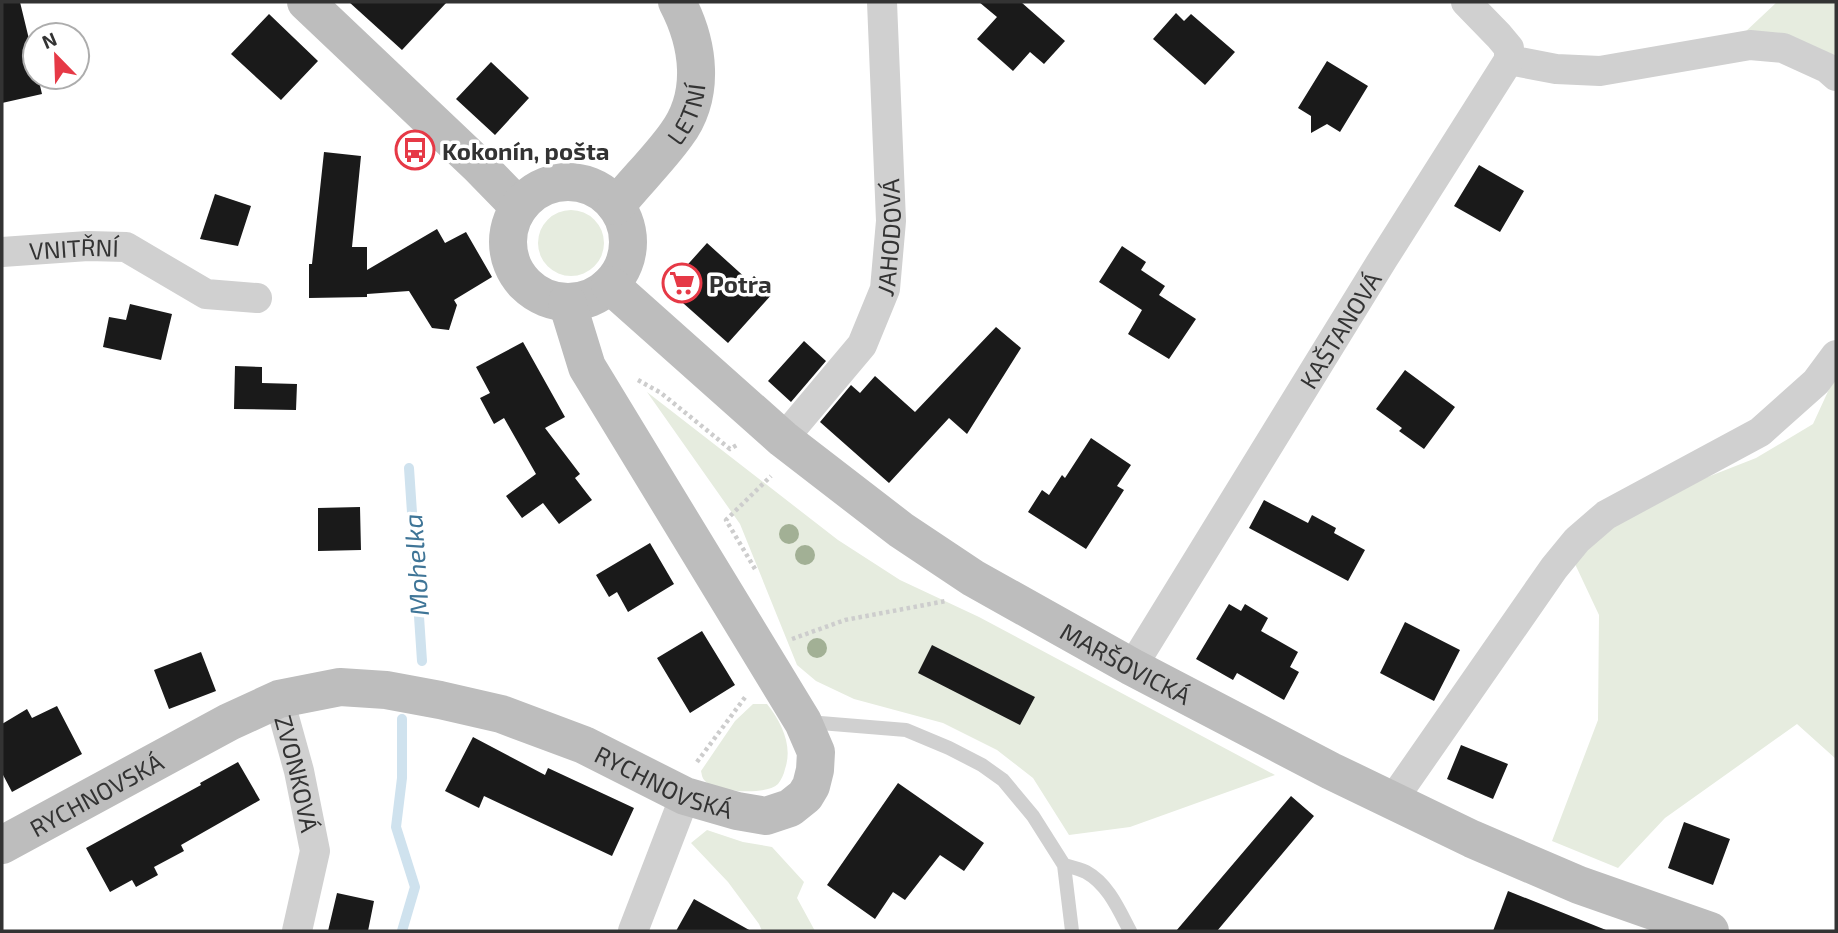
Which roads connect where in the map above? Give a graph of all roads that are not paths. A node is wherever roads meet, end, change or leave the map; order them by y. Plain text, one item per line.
1 (306, 2) edge
2 (677, 2) edge
3 (882, 2) edge
4 (1466, 2) edge
5 (1509, 60) junction
6 (1836, 76) edge
7 (616, 206) junction
8 (519, 207) junction
9 (2, 251) edge
10 (610, 285) junction
11 (257, 298) dead end
12 (567, 302) junction
13 (1836, 355) edge
14 (783, 439) junction
15 (1132, 667) junction
16 (279, 699) junction
17 (803, 722) junction
18 (685, 796) junction
19 (1392, 801) junction
20 (2, 845) edge
21 (1064, 865) junction
22 (297, 931) edge
23 (633, 931) edge
24 (1072, 931) edge
25 (1130, 931) edge
26 (1710, 931) edge

1 - 8 main road
2 - 7 main road, LETNÍ
3 - 14 street, JAHODOVÁ
4 - 5 street
5 - 6 street
5 - 15 street, KAŠTANOVÁ
7 - 8 main road
7 - 10 main road
8 - 12 main road
9 - 11 street, VNITŘNÍ
10 - 12 main road
10 - 14 main road, MARŠOVICKÁ
12 - 17 main road, RYCHNOVSKÁ
13 - 19 street
14 - 15 main road, MARŠOVICKÁ
15 - 19 main road, MARŠOVICKÁ
16 - 18 main road, RYCHNOVSKÁ
16 - 20 main road, RYCHNOVSKÁ
16 - 22 street, ZVONKOVÁ
17 - 18 main road, RYCHNOVSKÁ
17 - 21 lane
18 - 23 street
19 - 26 main road, MARŠOVICKÁ
21 - 24 lane
21 - 25 lane

